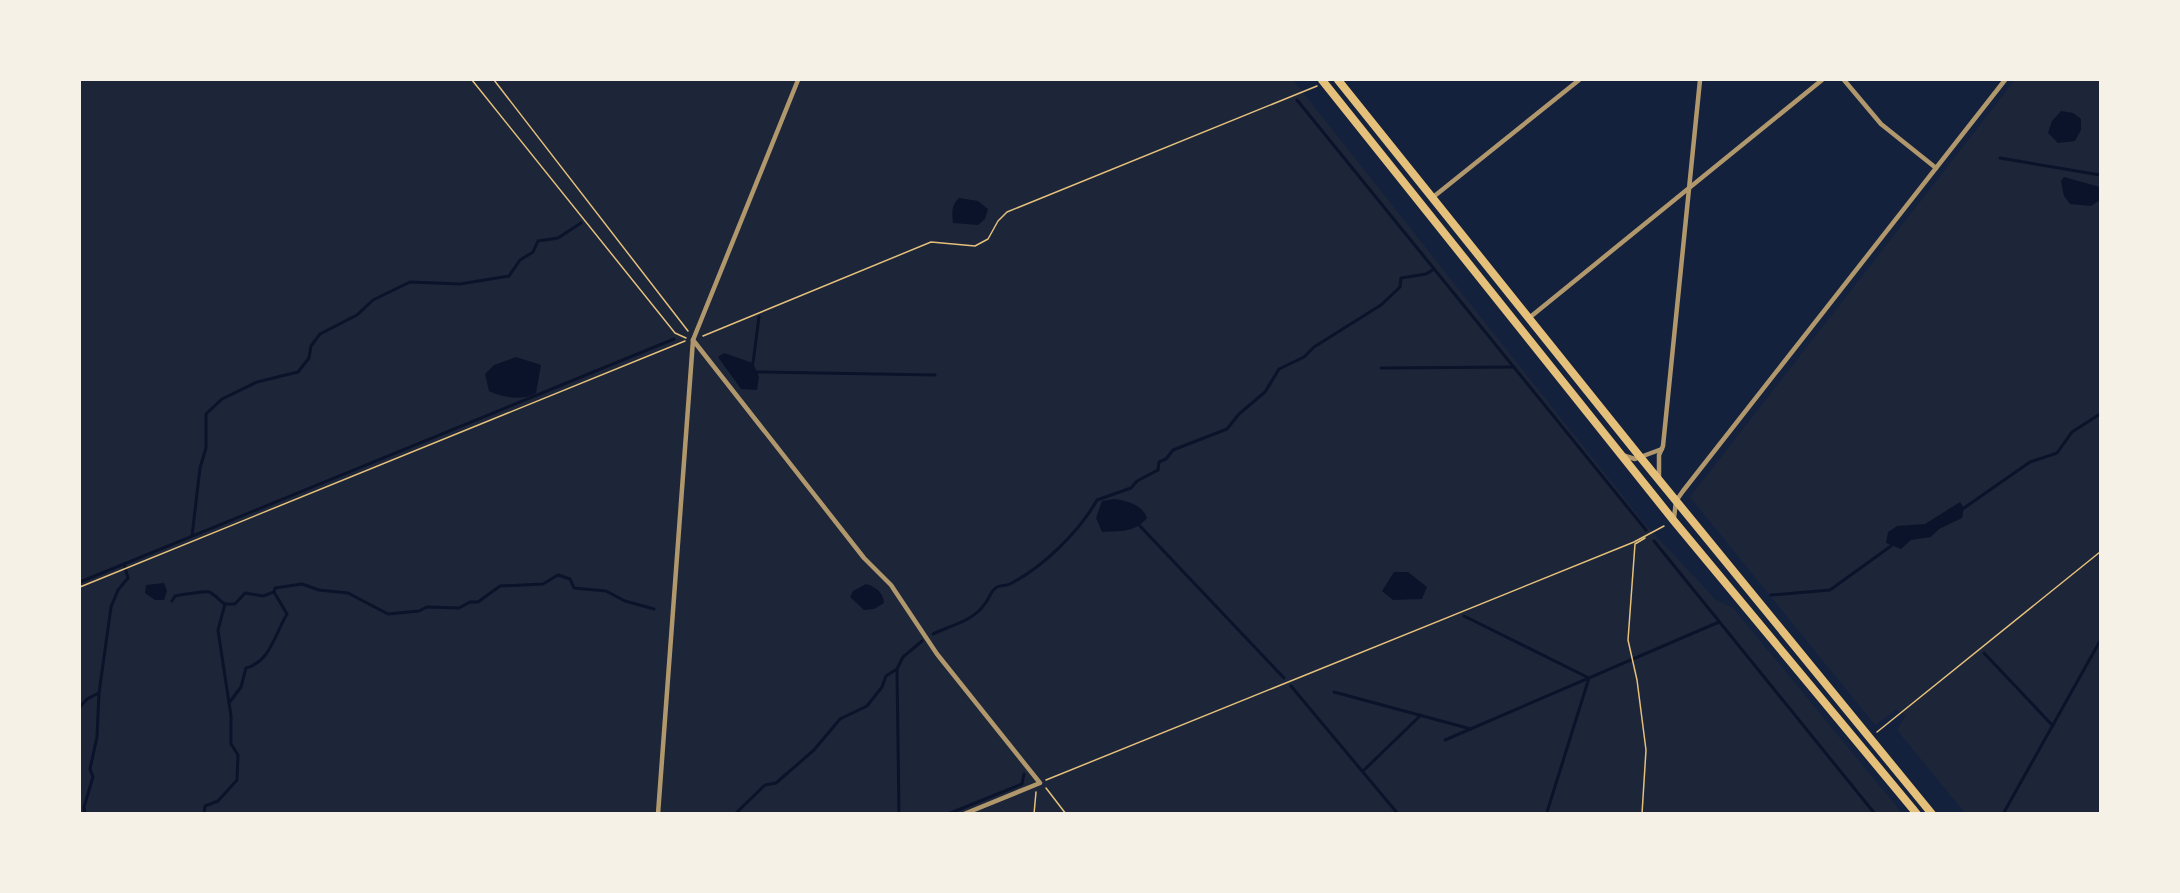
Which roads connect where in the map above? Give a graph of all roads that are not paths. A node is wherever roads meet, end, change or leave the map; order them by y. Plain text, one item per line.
1 (798, 80) edge
2 (1579, 80) edge
3 (1700, 80) edge
4 (1822, 80) edge
5 (1844, 80) edge
6 (2005, 80) edge
7 (1323, 81) edge
8 (1341, 81) edge
9 (1936, 168) junction
10 (1689, 189) junction
11 (1432, 198) junction
12 (1530, 318) junction
13 (693, 340) junction
14 (1662, 449) junction
15 (1620, 454) junction
16 (1638, 459) junction
17 (1659, 480) junction
18 (1676, 501) junction
19 (1674, 521) junction
20 (658, 813) edge
21 (964, 813) edge
22 (1917, 813) edge
23 (1932, 813) edge

1 - 13 street
2 - 11 street
3 - 10 street
4 - 10 street
5 - 9 street
6 - 9 street
7 - 15 main road
8 - 11 main road
9 - 18 street
10 - 12 street
10 - 14 street
11 - 12 main road
12 - 16 main road
13 - 20 street
13 - 21 street
14 - 16 street
14 - 17 street
15 - 16 street
15 - 19 main road
16 - 17 main road
17 - 18 main road
18 - 19 street
18 - 23 main road
19 - 22 main road

